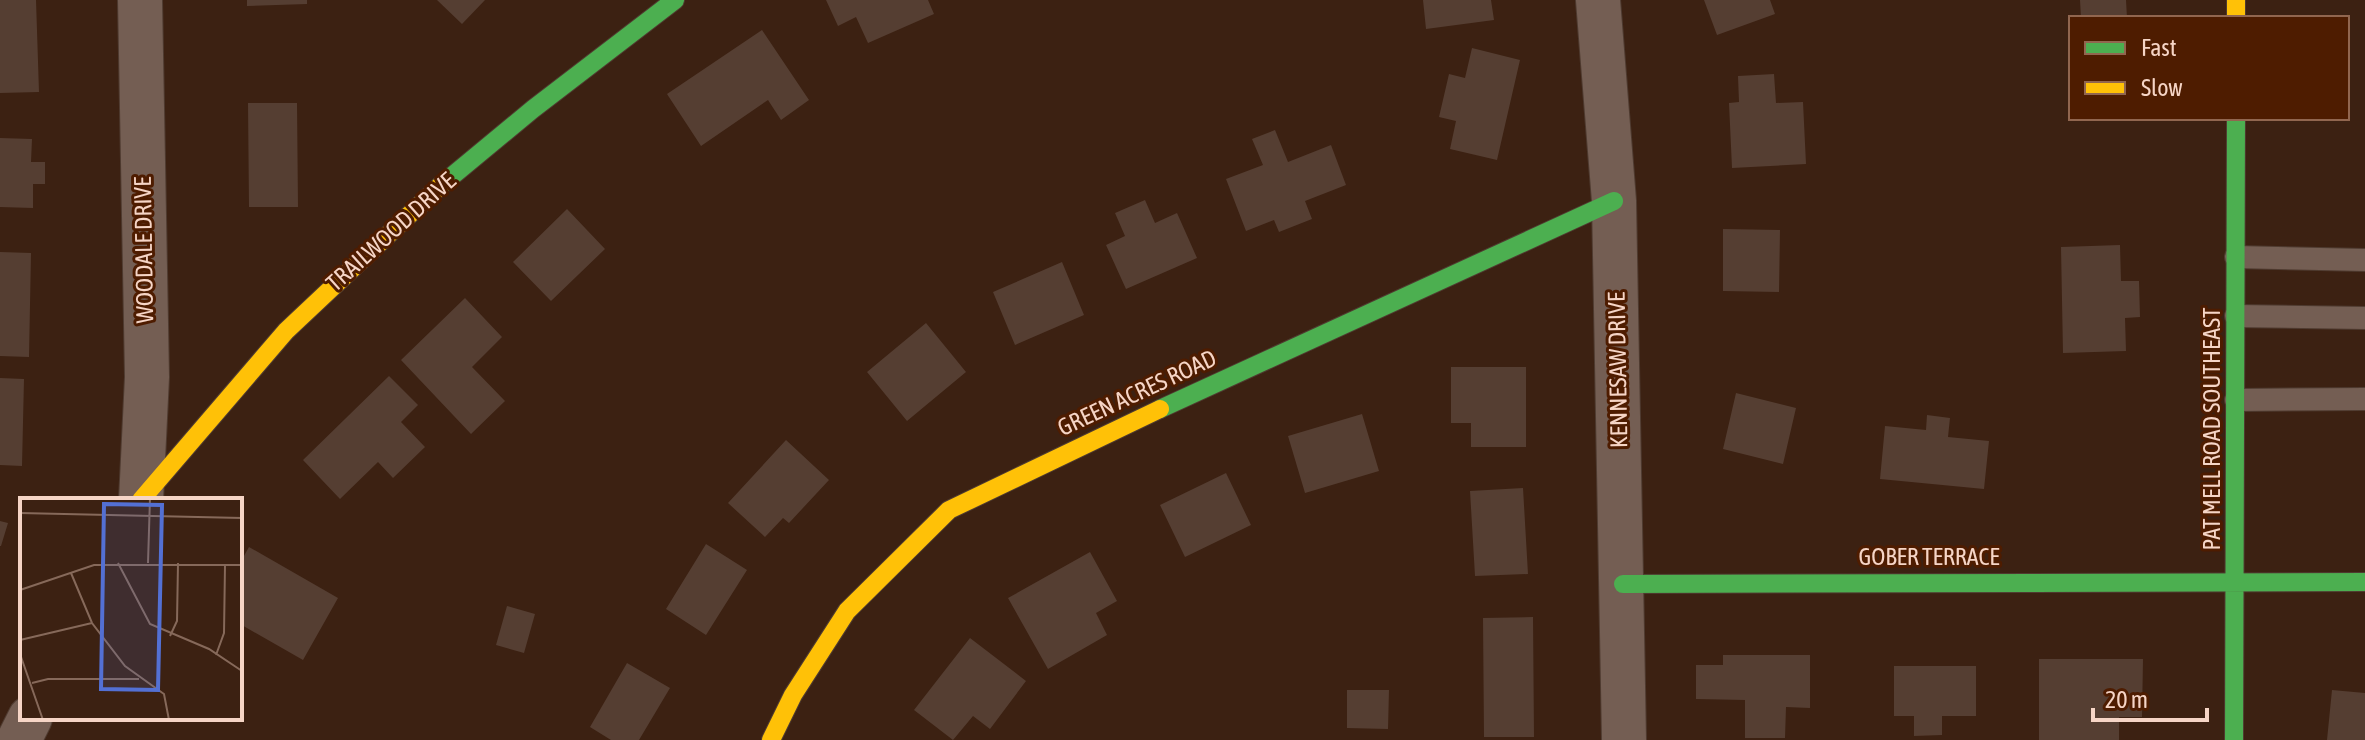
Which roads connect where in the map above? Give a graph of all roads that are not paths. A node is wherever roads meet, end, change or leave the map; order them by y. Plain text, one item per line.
1 (140, 0) edge
2 (675, 0) edge
3 (1598, 0) edge
4 (2236, 120) edge
5 (1614, 201) junction
6 (2236, 257) junction
7 (2365, 260) edge
8 (2236, 316) junction
9 (2365, 318) edge
10 (2365, 399) edge
11 (2236, 400) junction
12 (141, 498) edge
13 (143, 498) edge
14 (2236, 579) junction
15 (2365, 582) edge
16 (1623, 584) junction
17 (29, 720) edge
18 (19, 740) edge
19 (771, 740) edge
20 (1624, 740) edge
21 (2234, 740) edge

1 - 12 street, WOODALE DRIVE
2 - 13 street, TRAILWOOD DRIVE
3 - 5 street, KENNESAW DRIVE
4 - 6 street, PAT MELL ROAD SOUTHEAST
5 - 16 street, KENNESAW DRIVE
5 - 19 street, GREEN ACRES ROAD
6 - 7 lane
6 - 8 street, PAT MELL ROAD SOUTHEAST
8 - 9 lane
8 - 11 street, PAT MELL ROAD SOUTHEAST
10 - 11 lane
11 - 14 street, PAT MELL ROAD SOUTHEAST
14 - 15 street, GOBER TERRACE
14 - 16 street, GOBER TERRACE
14 - 21 street, PAT MELL ROAD SOUTHEAST
16 - 20 street, KENNESAW DRIVE
17 - 18 street

